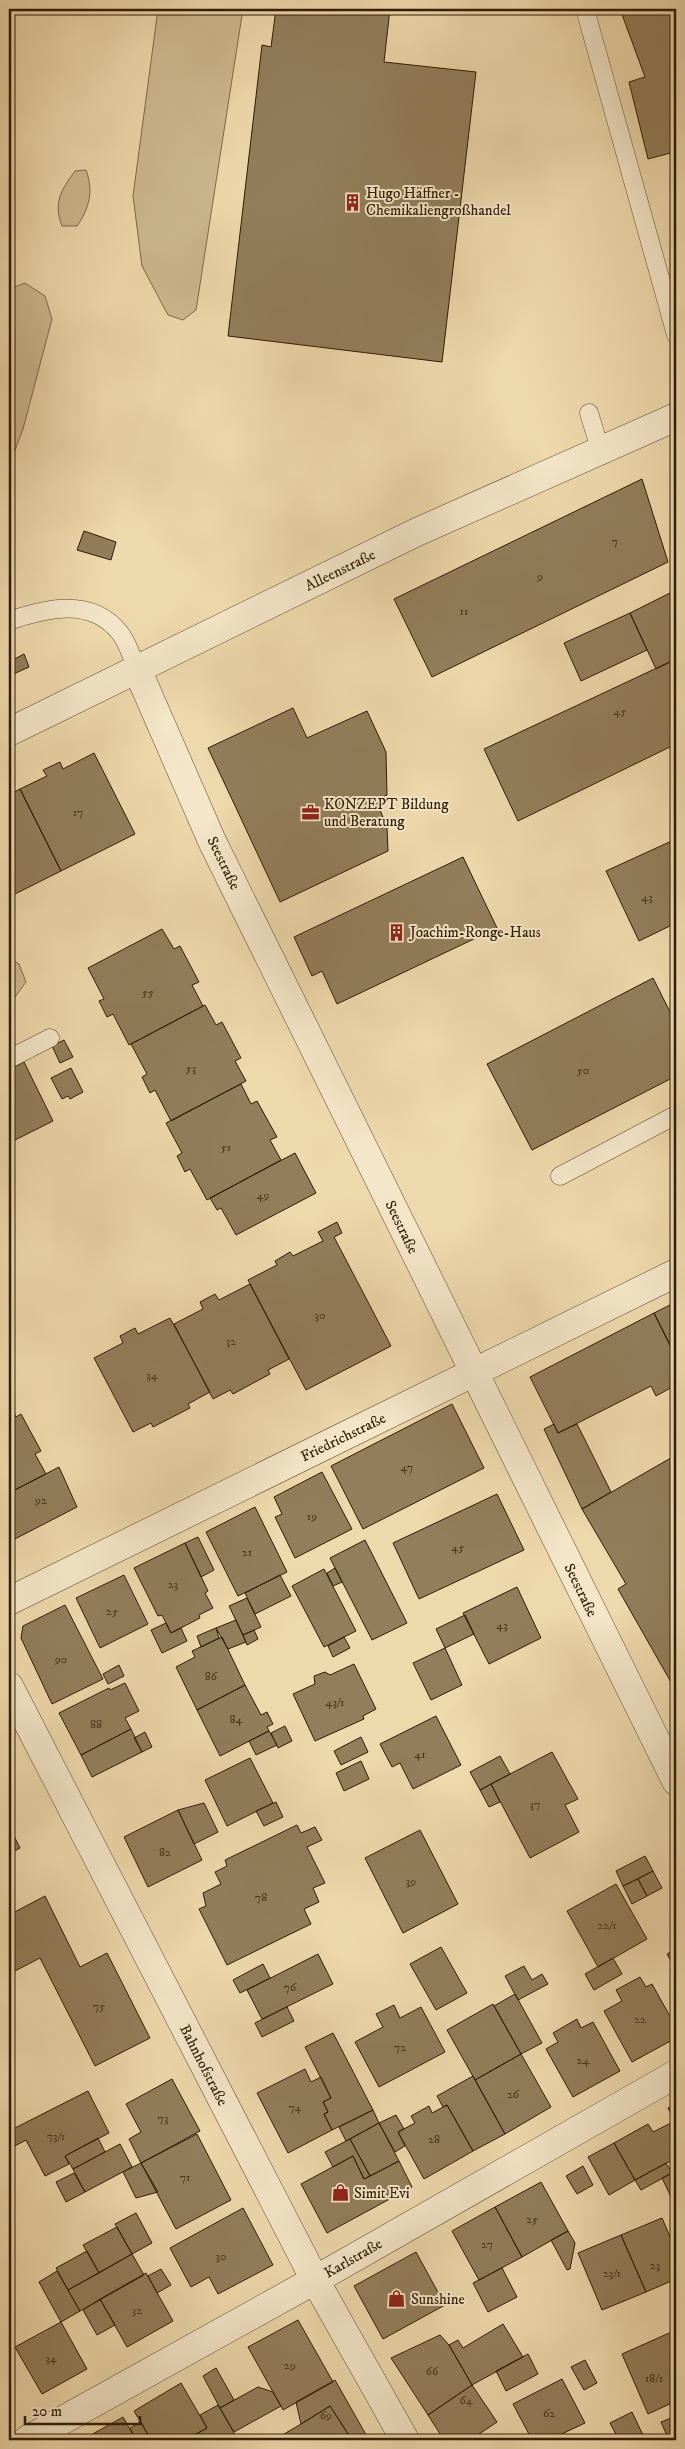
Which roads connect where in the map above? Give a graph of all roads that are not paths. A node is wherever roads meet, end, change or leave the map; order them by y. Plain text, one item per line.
1 (585, 9) edge
2 (676, 336) edge
3 (589, 413) dead end
4 (676, 417) edge
5 (600, 449) junction
6 (9, 621) edge
7 (137, 669) junction
8 (9, 732) edge
9 (50, 1038) dead end
10 (9, 1059) edge
11 (676, 1115) edge
12 (560, 1176) dead end
13 (676, 1273) edge
14 (474, 1373) junction
15 (9, 1600) edge
16 (9, 1686) edge
17 (676, 1781) edge
18 (676, 2074) edge
19 (315, 2280) junction
20 (27, 2440) edge
21 (405, 2440) edge

1 - 2 lane
3 - 5 lane
4 - 5 street, Alleenstraße
5 - 7 street, Alleenstraße
6 - 7 lane
7 - 8 street, Alleenstraße
7 - 14 street, Seestraße
9 - 10 lane
11 - 12 lane
13 - 14 street, Friedrichstraße
14 - 15 street, Friedrichstraße
14 - 17 street, Seestraße
16 - 19 street, Bahnhofstraße
18 - 19 street, Karlstraße
19 - 20 street, Karlstraße
19 - 21 street, Bahnhofstraße

